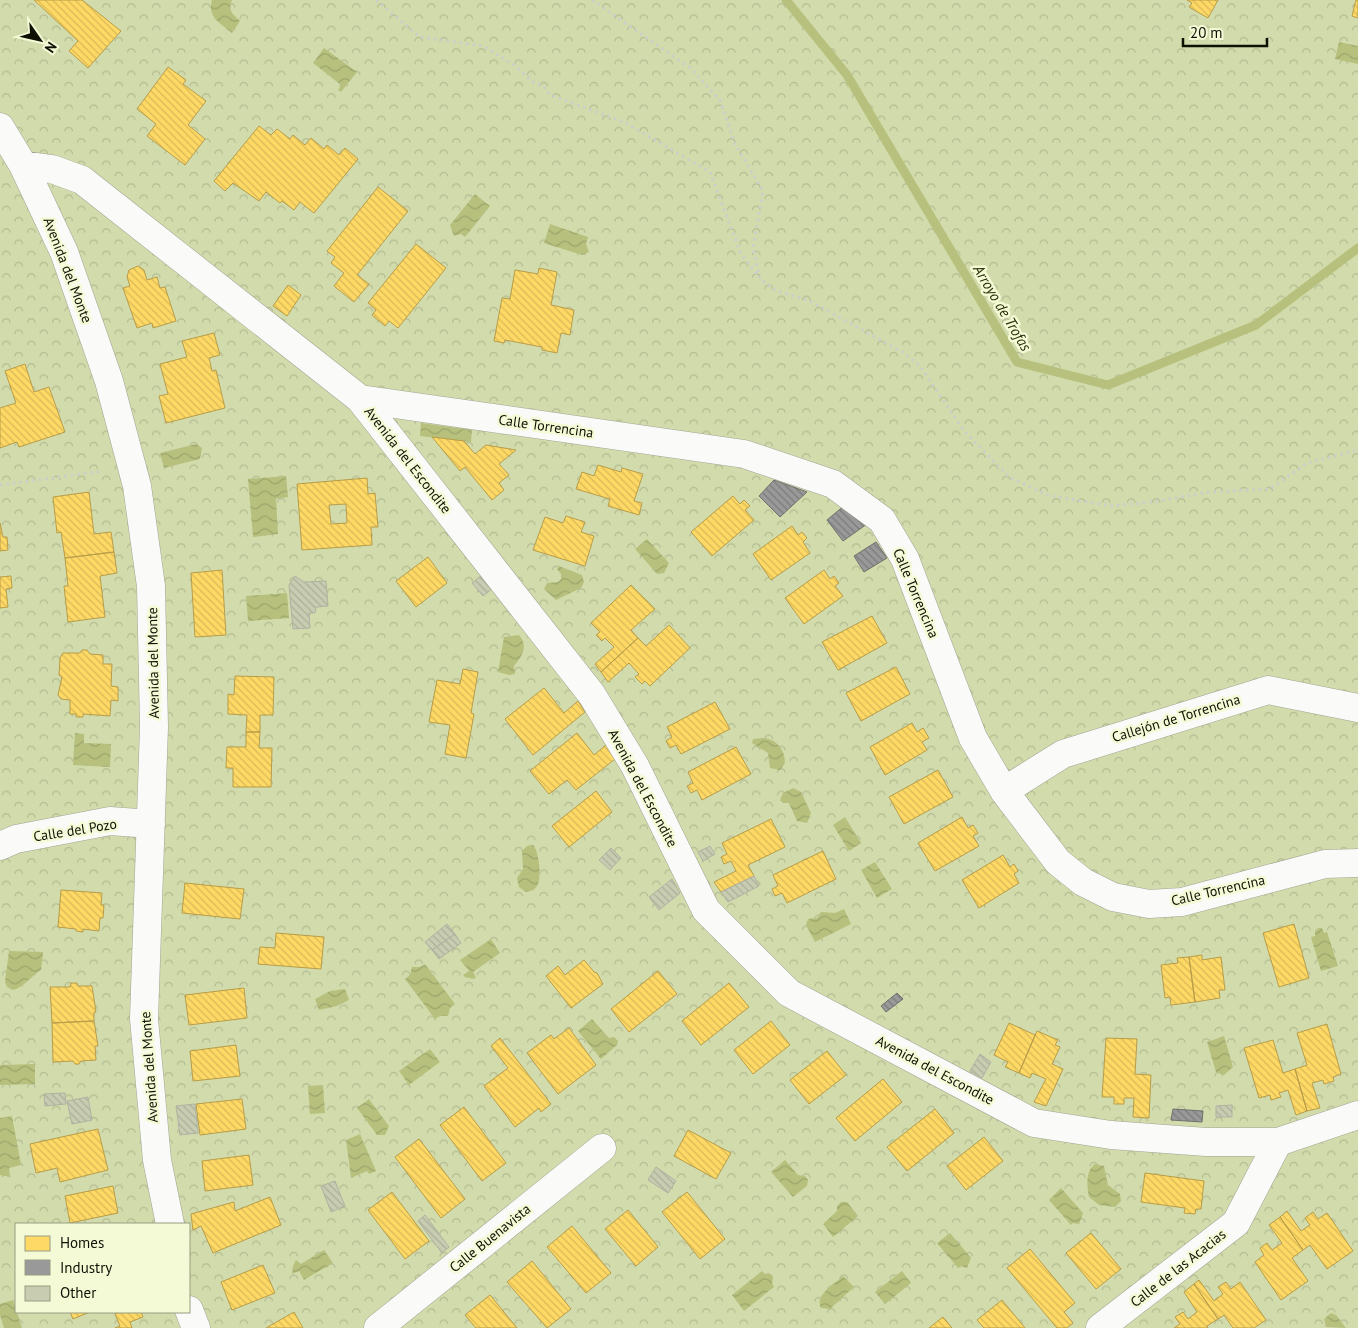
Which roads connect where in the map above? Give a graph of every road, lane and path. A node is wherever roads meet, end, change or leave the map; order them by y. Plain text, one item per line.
1 (376, 0) edge
2 (592, 0) edge
3 (0, 127) edge
4 (23, 165) junction
5 (760, 279) junction
6 (360, 398) junction
7 (1358, 450) edge
8 (104, 471) dead end
9 (0, 485) edge
10 (1358, 708) edge
11 (1004, 791) junction
12 (151, 824) junction
13 (0, 846) edge
14 (1358, 863) edge
15 (1358, 1114) edge
16 (1278, 1142) junction
17 (602, 1148) dead end
18 (170, 1223) edge
19 (190, 1313) edge
20 (196, 1328) edge
21 (378, 1328) edge
22 (1100, 1328) edge

1 - 5 path
2 - 5 path
3 - 4 street, Avenida del Monte
4 - 6 street, Avenida del Escondite
4 - 12 street, Avenida del Monte
5 - 7 path
6 - 11 street, Calle Torrencina
6 - 16 street, Avenida del Escondite
8 - 9 path
10 - 11 street, Callejón de Torrencina
11 - 14 street, Calle Torrencina
12 - 13 street, Calle del Pozo
12 - 18 street, Avenida del Monte
15 - 16 street
16 - 22 street, Calle de las Acacias
17 - 21 street, Calle Buenavista
19 - 20 street

